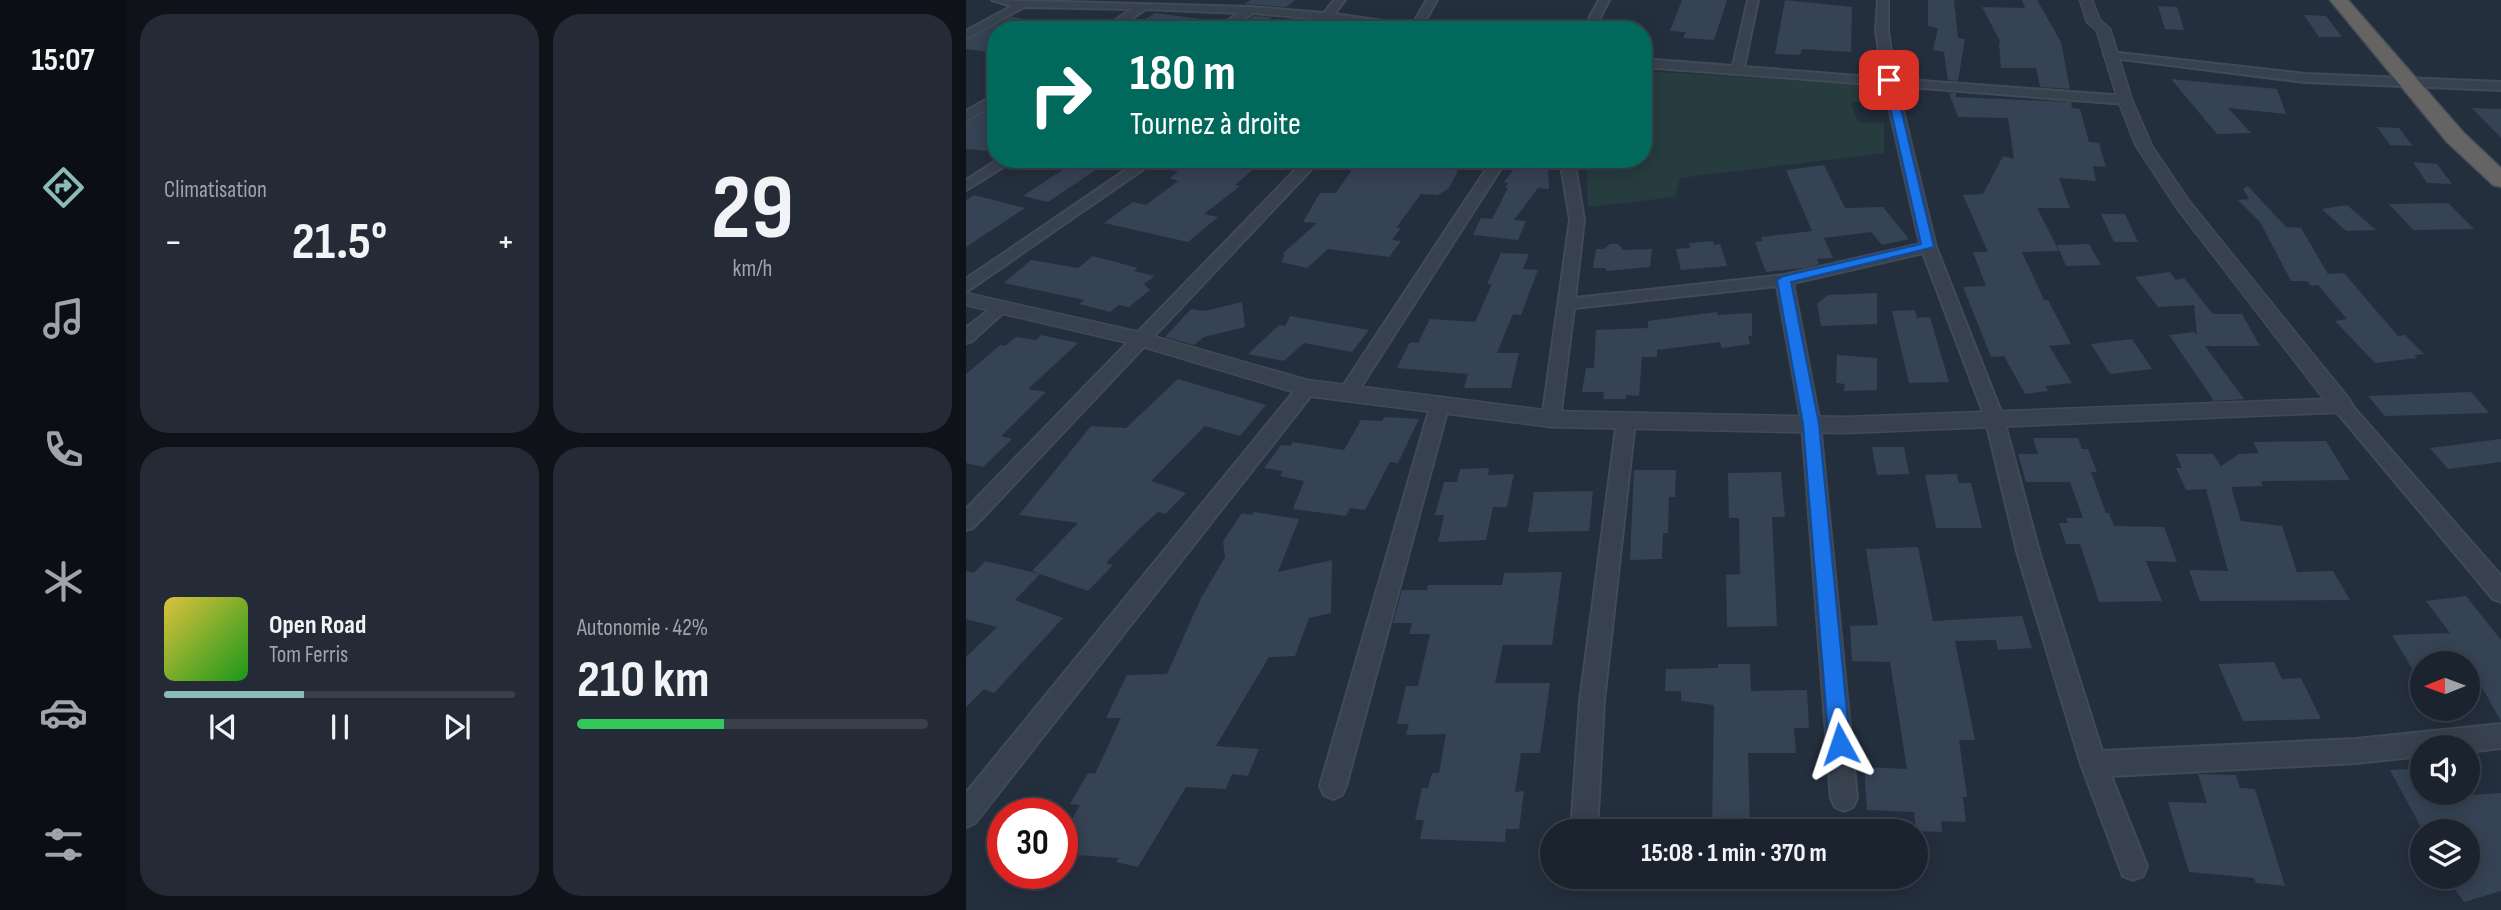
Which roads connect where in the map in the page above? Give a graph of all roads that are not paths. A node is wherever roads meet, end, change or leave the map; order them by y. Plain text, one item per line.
1 (997, 0) edge
2 (1210, 0) edge
3 (1340, 0) edge
4 (1432, 0) edge
5 (1604, 0) edge
6 (1753, 0) edge
7 (1883, 0) edge
8 (2086, 0) edge
9 (2098, 0) edge
10 (2339, 0) edge
11 (1064, 1) edge
12 (1022, 4) junction
13 (1144, 6) junction
14 (1196, 8) junction
15 (1251, 10) junction
16 (1326, 16) junction
17 (992, 21) edge
18 (1120, 21) edge
19 (1233, 21) edge
20 (1322, 21) edge
21 (1358, 21) edge
22 (1420, 21) edge
23 (1593, 21) edge
24 (987, 24) edge
25 (2103, 29) junction
26 (966, 36) edge
27 (2110, 55) junction
28 (1652, 64) edge
29 (1738, 69) junction
30 (1889, 80) junction
31 (2404, 80) junction
32 (2501, 86) edge
33 (2124, 100) junction
34 (987, 104) edge
35 (966, 117) edge
36 (995, 168) edge
37 (1138, 168) edge
38 (1305, 168) edge
39 (1494, 168) edge
40 (1568, 168) edge
41 (2501, 180) edge
42 (966, 186) edge
43 (1928, 247) junction
44 (1784, 280) junction
45 (966, 287) edge
46 (966, 299) edge
47 (1566, 304) junction
48 (999, 307) junction
49 (966, 337) edge
50 (1139, 339) junction
51 (1307, 388) junction
52 (1347, 394) junction
53 (1440, 404) junction
54 (2343, 406) junction
55 (1994, 417) junction
56 (1551, 419) junction
57 (1626, 421) junction
58 (1811, 424) junction
59 (966, 522) edge
60 (2501, 592) edge
61 (2501, 736) edge
62 (2094, 764) junction
63 (1334, 786) dead end
64 (1844, 798) dead end
65 (966, 814) edge
66 (1585, 819) edge
67 (2133, 866) dead end

1 - 12 street
2 - 14 street
3 - 16 street
4 - 22 street
5 - 23 street
6 - 29 street
7 - 30 street
8 - 25 street
9 - 25 street
10 - 31 highway
11 - 12 street
11 - 13 street
12 - 17 street
13 - 14 street
13 - 18 street
14 - 15 street
15 - 16 street
15 - 19 street
16 - 20 street
16 - 21 street
24 - 26 street
25 - 27 street
27 - 31 street
27 - 33 street
28 - 29 street
29 - 30 street
30 - 33 street
30 - 43 street
31 - 32 street
31 - 41 highway
33 - 54 street
34 - 35 street
36 - 42 street
37 - 45 street
38 - 50 street
39 - 52 street
40 - 47 street
43 - 44 street
43 - 55 street
44 - 47 street
44 - 58 street
46 - 48 street
47 - 56 street
48 - 49 street
48 - 50 street
50 - 51 street
50 - 59 street
51 - 52 street
51 - 65 street
52 - 53 street
53 - 56 street
53 - 63 street
54 - 55 street
54 - 60 street
55 - 58 street
55 - 62 street
56 - 57 street
57 - 58 street
57 - 66 street
58 - 64 street
61 - 62 street
62 - 67 street

